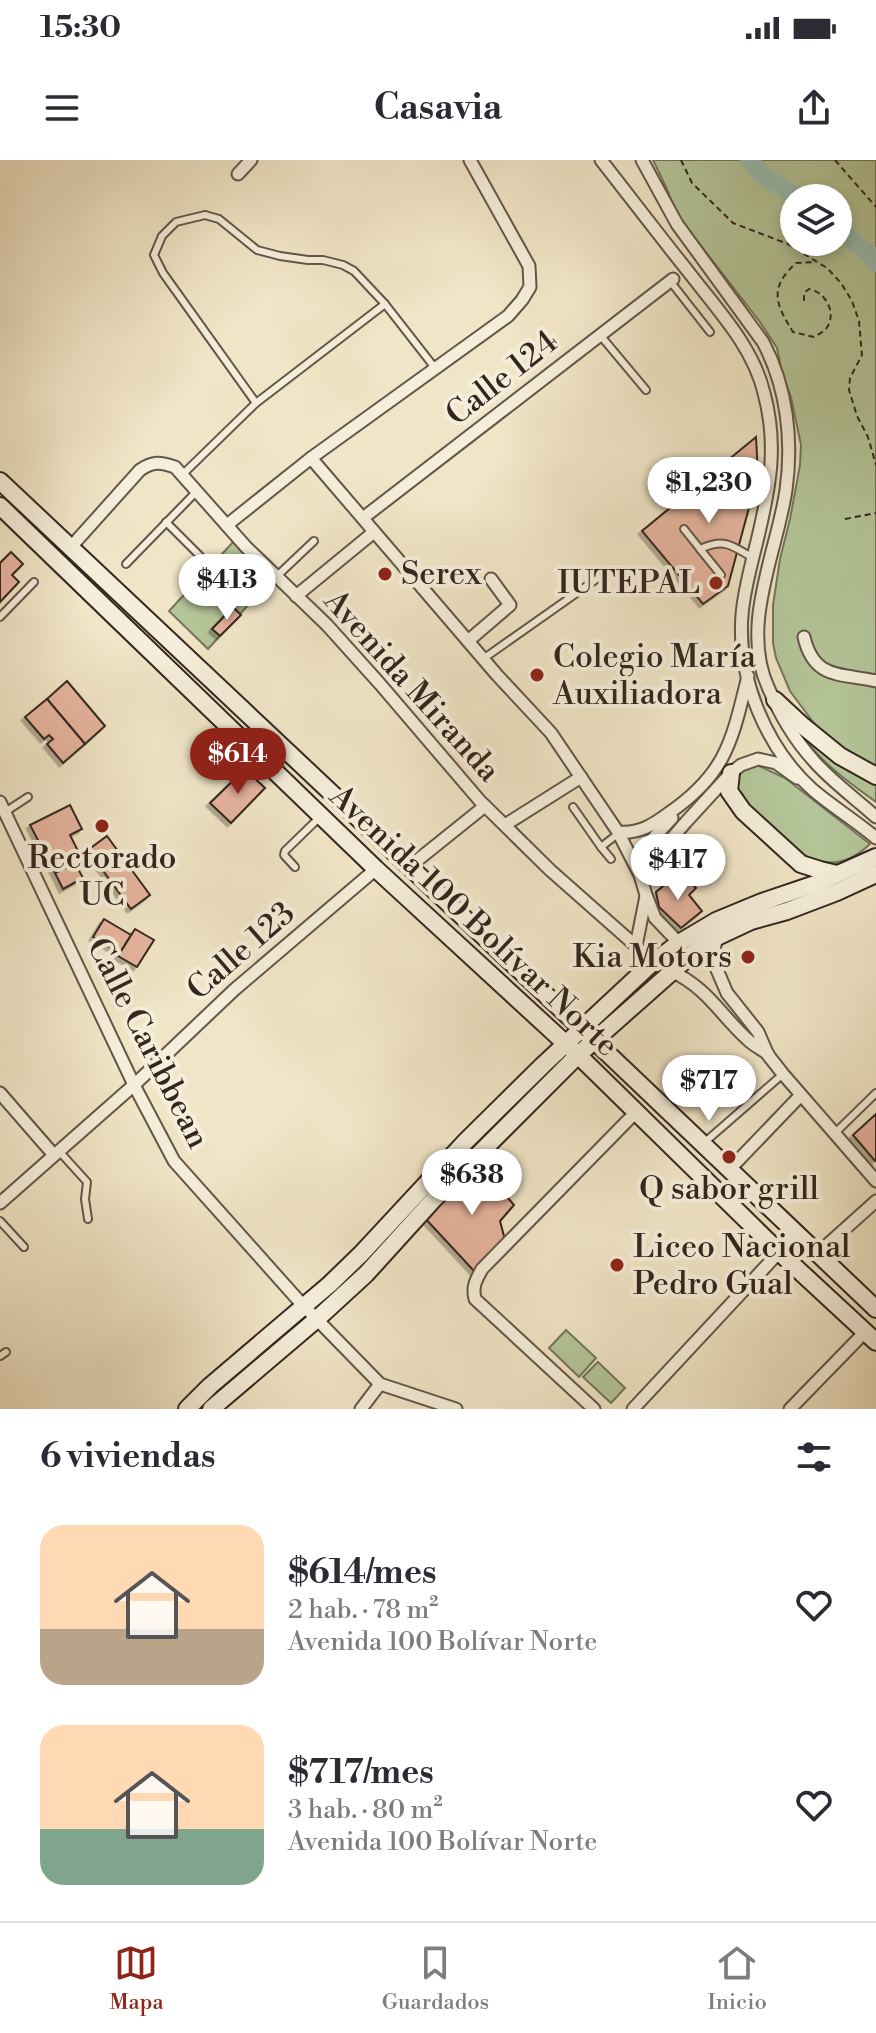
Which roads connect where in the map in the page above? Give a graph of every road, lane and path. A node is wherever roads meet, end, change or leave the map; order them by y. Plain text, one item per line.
1 (251, 160) edge
2 (470, 160) edge
3 (601, 160) edge
4 (681, 160) edge
5 (835, 160) edge
6 (646, 162) edge
7 (238, 174) dead end
8 (876, 207) edge
9 (818, 263) junction
10 (672, 280) joint
11 (804, 301) dead end
12 (385, 304) junction
13 (710, 332) dead end
14 (600, 335) junction
15 (435, 368) junction
16 (646, 390) dead end
17 (256, 403) junction
18 (311, 458) junction
19 (876, 465) edge
20 (182, 475) junction
21 (0, 481) edge
22 (197, 491) junction
23 (0, 506) edge
24 (876, 513) edge
25 (363, 518) junction
26 (845, 519) dead end
27 (166, 522) junction
28 (227, 525) junction
29 (684, 529) dead end
30 (374, 532) junction
31 (314, 541) dead end
32 (70, 548) junction
33 (700, 549) junction
34 (753, 558) junction
35 (207, 563) dead end
36 (126, 564) dead end
37 (721, 575) dead end
38 (276, 577) junction
39 (598, 578) dead end
40 (491, 579) dead end
41 (34, 582) dead end
42 (296, 596) junction
43 (0, 617) edge
44 (804, 637) dead end
45 (468, 641) junction
46 (483, 659) junction
47 (748, 675) junction
48 (876, 681) edge
49 (775, 700) junction
50 (731, 773) junction
51 (876, 776) edge
52 (581, 777) junction
53 (813, 790) junction
54 (28, 797) dead end
55 (689, 800) junction
56 (485, 806) junction
57 (2, 807) edge
58 (573, 807) dead end
59 (321, 816) junction
60 (876, 817) edge
61 (505, 825) junction
62 (618, 833) junction
63 (876, 838) edge
64 (601, 847) junction
65 (876, 857) edge
66 (611, 859) dead end
67 (633, 860) junction
68 (295, 867) dead end
69 (409, 867) junction
70 (376, 869) junction
71 (839, 874) junction
72 (876, 874) edge
73 (640, 875) junction
74 (646, 895) junction
75 (717, 937) junction
76 (679, 943) junction
77 (636, 946) junction
78 (651, 964) junction
79 (671, 971) junction
80 (582, 1029) junction
81 (595, 1041) junction
82 (572, 1049) junction
83 (768, 1055) junction
84 (783, 1074) junction
85 (134, 1085) junction
86 (0, 1093) edge
87 (876, 1093) edge
88 (800, 1096) junction
89 (636, 1112) junction
90 (834, 1134) junction
91 (703, 1144) junction
92 (56, 1152) junction
93 (729, 1170) junction
94 (876, 1181) edge
95 (876, 1201) edge
96 (0, 1203) edge
97 (88, 1219) dead end
98 (0, 1221) edge
99 (796, 1234) junction
100 (24, 1247) dead end
101 (779, 1252) junction
102 (817, 1254) junction
103 (305, 1306) junction
104 (876, 1309) edge
105 (317, 1319) junction
106 (871, 1337) edge
107 (380, 1384) junction
108 (187, 1409) edge
109 (211, 1409) edge
110 (361, 1409) edge
111 (456, 1409) edge
112 (594, 1409) edge
113 (633, 1409) edge
114 (790, 1409) edge

1 - 7 street
2 - 15 street
3 - 34 street
4 - 9 path
5 - 8 path
6 - 49 street
9 - 11 path
9 - 19 path
10 - 13 lane
10 - 14 street, Calle 124
12 - 15 lane
12 - 17 lane
12 - 17 lane
14 - 16 lane
14 - 25 street, Calle 124
15 - 18 street
17 - 20 lane
18 - 25 street
18 - 28 street
20 - 22 street, Avenida Miranda
20 - 32 street
21 - 32 main road, Avenida 100 Bolívar Norte
22 - 27 lane
22 - 28 street, Avenida Miranda
23 - 59 main road, Avenida 100 Bolívar Norte
24 - 26 path
25 - 30 street
27 - 35 lane
27 - 36 lane
28 - 38 street, Avenida Miranda
29 - 33 lane
30 - 42 street
30 - 45 street
31 - 38 lane
32 - 69 main road, Avenida 100 Bolívar Norte
33 - 34 lane
33 - 37 lane
34 - 47 street
38 - 42 street, Avenida Miranda
39 - 46 lane
40 - 45 street
41 - 43 lane
42 - 56 street, Avenida Miranda
44 - 48 street
45 - 46 street
46 - 52 street
47 - 53 street
47 - 55 street
49 - 51 main road
49 - 60 street
50 - 53 street
50 - 71 main road
50 - 73 street
52 - 61 street
52 - 62 street
53 - 63 street
54 - 57 lane
55 - 62 street
55 - 67 street
56 - 61 street, Avenida Miranda
56 - 69 street
57 - 85 street, Calle Caribbean
58 - 64 lane
59 - 68 lane
59 - 70 main road, Avenida 100 Bolívar Norte
61 - 77 street, Avenida Miranda
62 - 64 lane
62 - 67 street
64 - 66 lane
65 - 71 main road
67 - 73 street
69 - 80 main road, Avenida 100 Bolívar Norte
70 - 82 main road, Avenida 100 Bolívar Norte
70 - 85 street, Calle 123
71 - 76 main road
72 - 75 main road
73 - 74 street
74 - 76 street
74 - 77 street
75 - 79 main road
75 - 83 street
76 - 78 main road
77 - 78 street, Avenida Miranda
78 - 80 main road
79 - 81 main road
79 - 83 street
80 - 81 main road, Avenida 100 Bolívar Norte
80 - 82 main road
81 - 82 main road
81 - 91 main road, Avenida 100 Bolívar Norte
82 - 89 main road, Avenida 100 Bolívar Norte
82 - 103 main road
82 - 105 main road
83 - 84 street
84 - 88 street
84 - 91 lane
85 - 92 street, Calle 123
85 - 103 street, Calle Caribbean
86 - 92 street
87 - 90 lane
88 - 90 street
88 - 93 street
89 - 101 main road, Avenida 100 Bolívar Norte
89 - 112 street
90 - 94 street
91 - 93 main road, Avenida 100 Bolívar Norte
92 - 96 street, Calle 123
92 - 97 lane
93 - 99 main road, Avenida 100 Bolívar Norte
95 - 102 street
98 - 100 lane
99 - 101 street
99 - 102 main road, Avenida 100 Bolívar Norte
101 - 106 main road, Avenida 100 Bolívar Norte
101 - 113 street
102 - 104 main road
103 - 105 street, Calle Caribbean
103 - 108 main road
105 - 107 street, Calle Caribbean
105 - 109 main road
106 - 114 street
107 - 110 street
107 - 111 street

